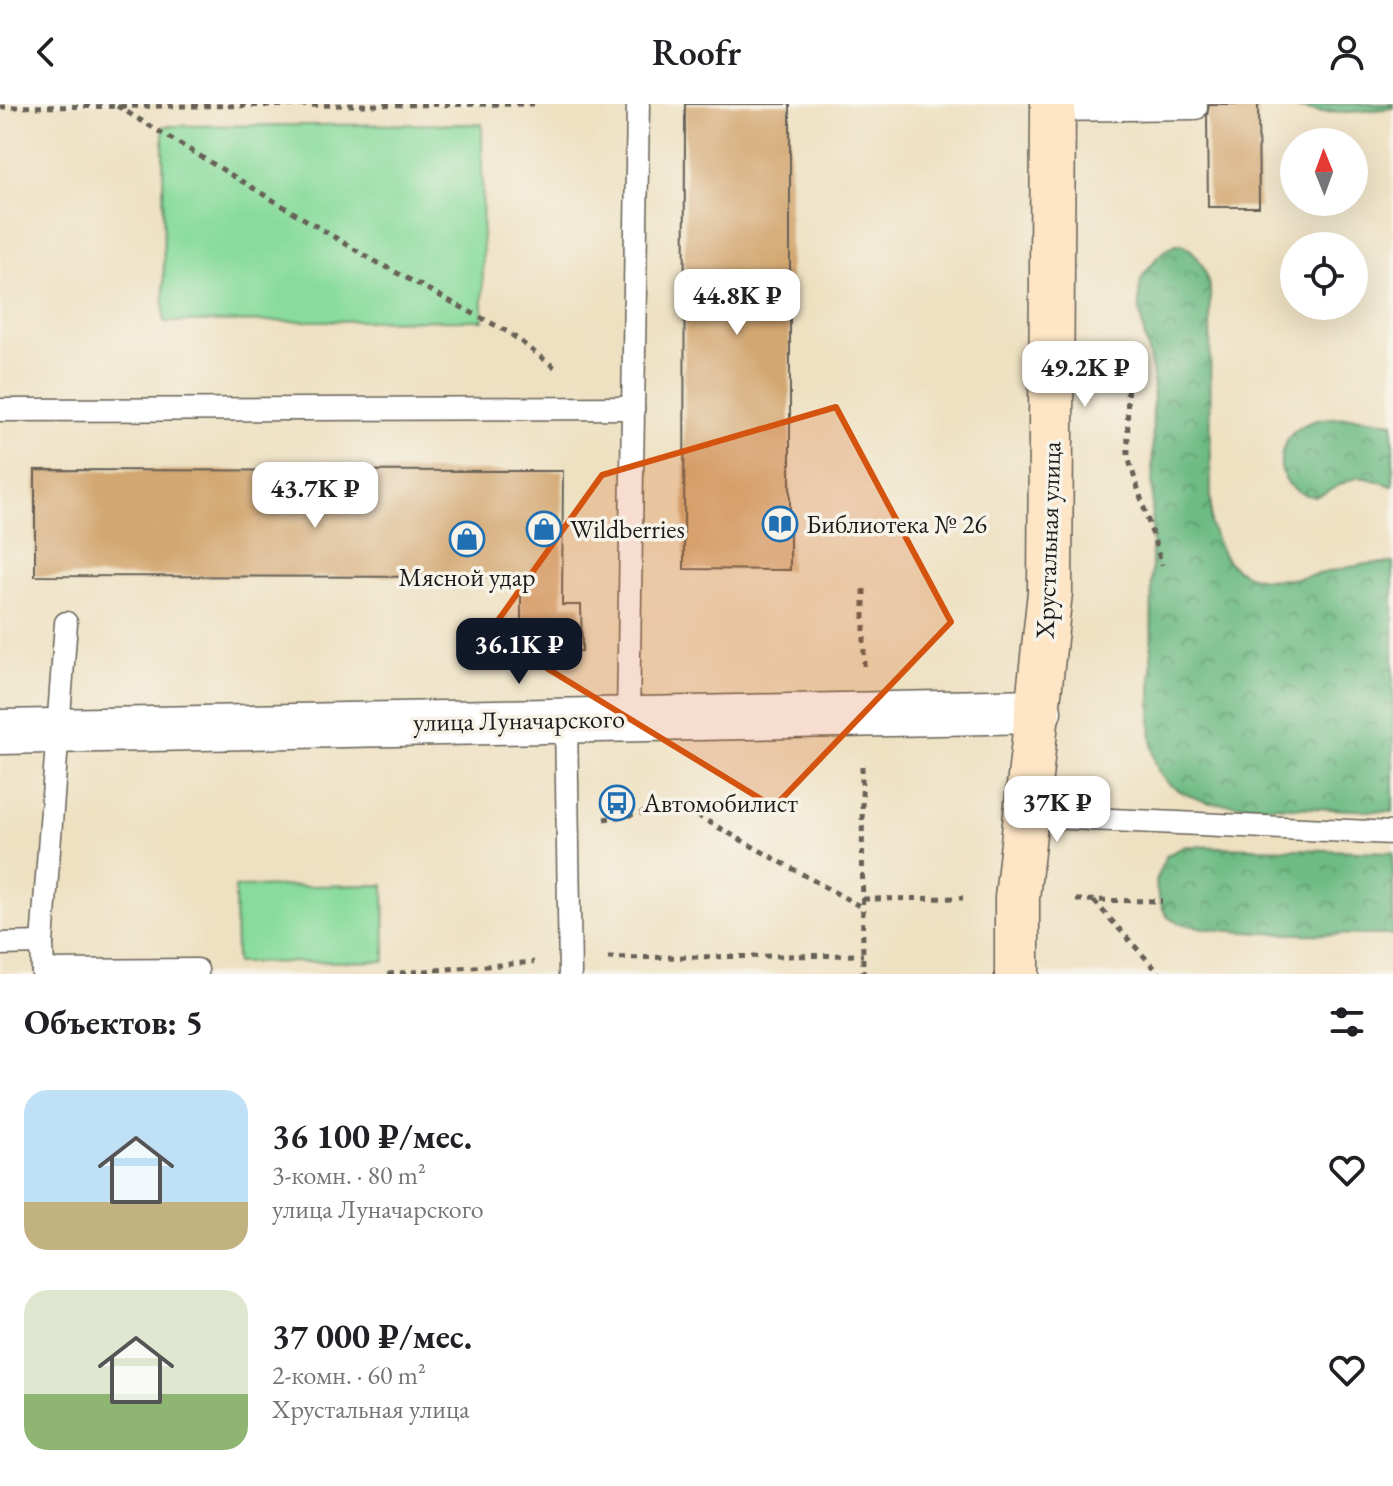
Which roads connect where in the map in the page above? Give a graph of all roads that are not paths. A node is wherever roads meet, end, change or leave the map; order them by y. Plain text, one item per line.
1 (638, 104) edge
2 (1053, 107) edge
3 (1196, 108) dead end
4 (633, 408) junction
5 (0, 410) edge
6 (66, 623) dead end
7 (1039, 711) junction
8 (628, 718) junction
9 (566, 719) junction
10 (0, 732) edge
11 (59, 732) junction
12 (1025, 816) junction
13 (1393, 833) edge
14 (42, 943) junction
15 (0, 944) edge
16 (570, 966) edge
17 (43, 972) edge
18 (197, 974) edge
19 (1017, 974) edge

1 - 4 lane
2 - 3 lane
2 - 7 main road, Хрустальная улица
4 - 5 lane
4 - 8 lane
6 - 11 lane
7 - 8 street, улица Луначарского
7 - 12 main road, Хрустальная улица
8 - 9 street, улица Луначарского
9 - 11 street, улица Луначарского
9 - 16 lane
10 - 11 street, улица Луначарского
11 - 14 lane
12 - 13 lane
12 - 19 main road, Хрустальная улица
14 - 15 lane
14 - 17 lane
17 - 18 lane

